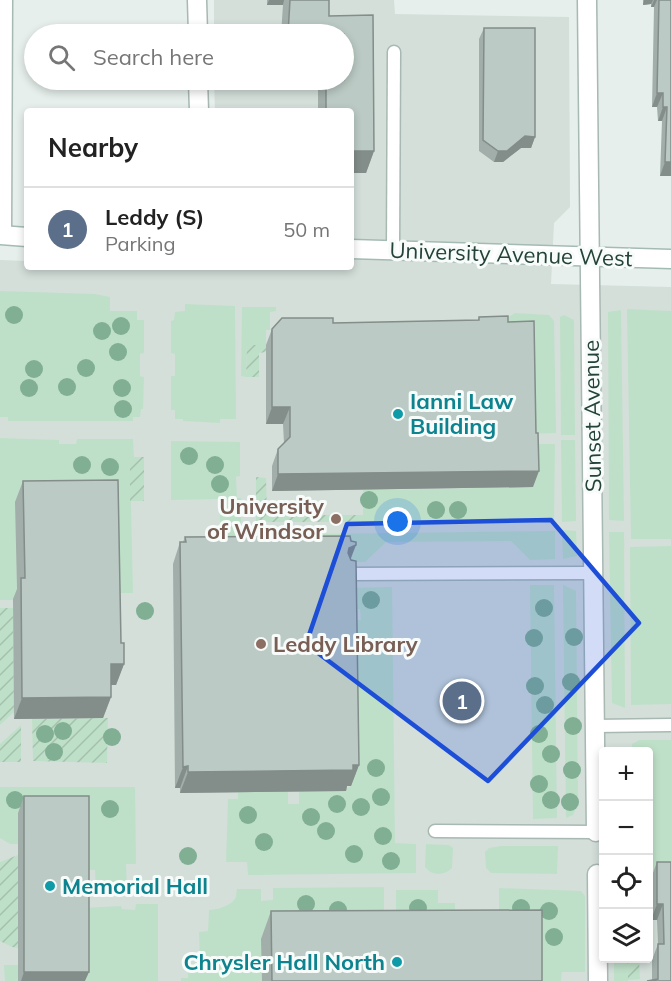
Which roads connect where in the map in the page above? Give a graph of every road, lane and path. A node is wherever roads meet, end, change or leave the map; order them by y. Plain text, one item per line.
1 (6, 0) edge
2 (197, 0) edge
3 (587, 0) edge
4 (198, 24) edge
5 (394, 52) dead end
6 (198, 90) edge
7 (199, 108) edge
8 (3, 236) edge
9 (24, 237) edge
10 (354, 249) edge
11 (393, 250) junction
12 (590, 257) junction
13 (671, 260) edge
14 (594, 573) junction
15 (348, 574) edge
16 (671, 725) edge
17 (595, 726) junction
18 (435, 831) dead end
19 (596, 832) joint
20 (597, 874) dead end
21 (598, 981) edge

1 - 8 lane
2 - 4 street
3 - 12 street, Sunset Avenue
5 - 11 lane
6 - 7 street
8 - 9 street
10 - 11 street, University Avenue West
11 - 12 street, University Avenue West
12 - 13 street, University Avenue West
12 - 14 street, Sunset Avenue
14 - 15 lane
14 - 17 street, Sunset Avenue
16 - 17 lane
17 - 19 street, Sunset Avenue
18 - 19 lane
20 - 21 street

